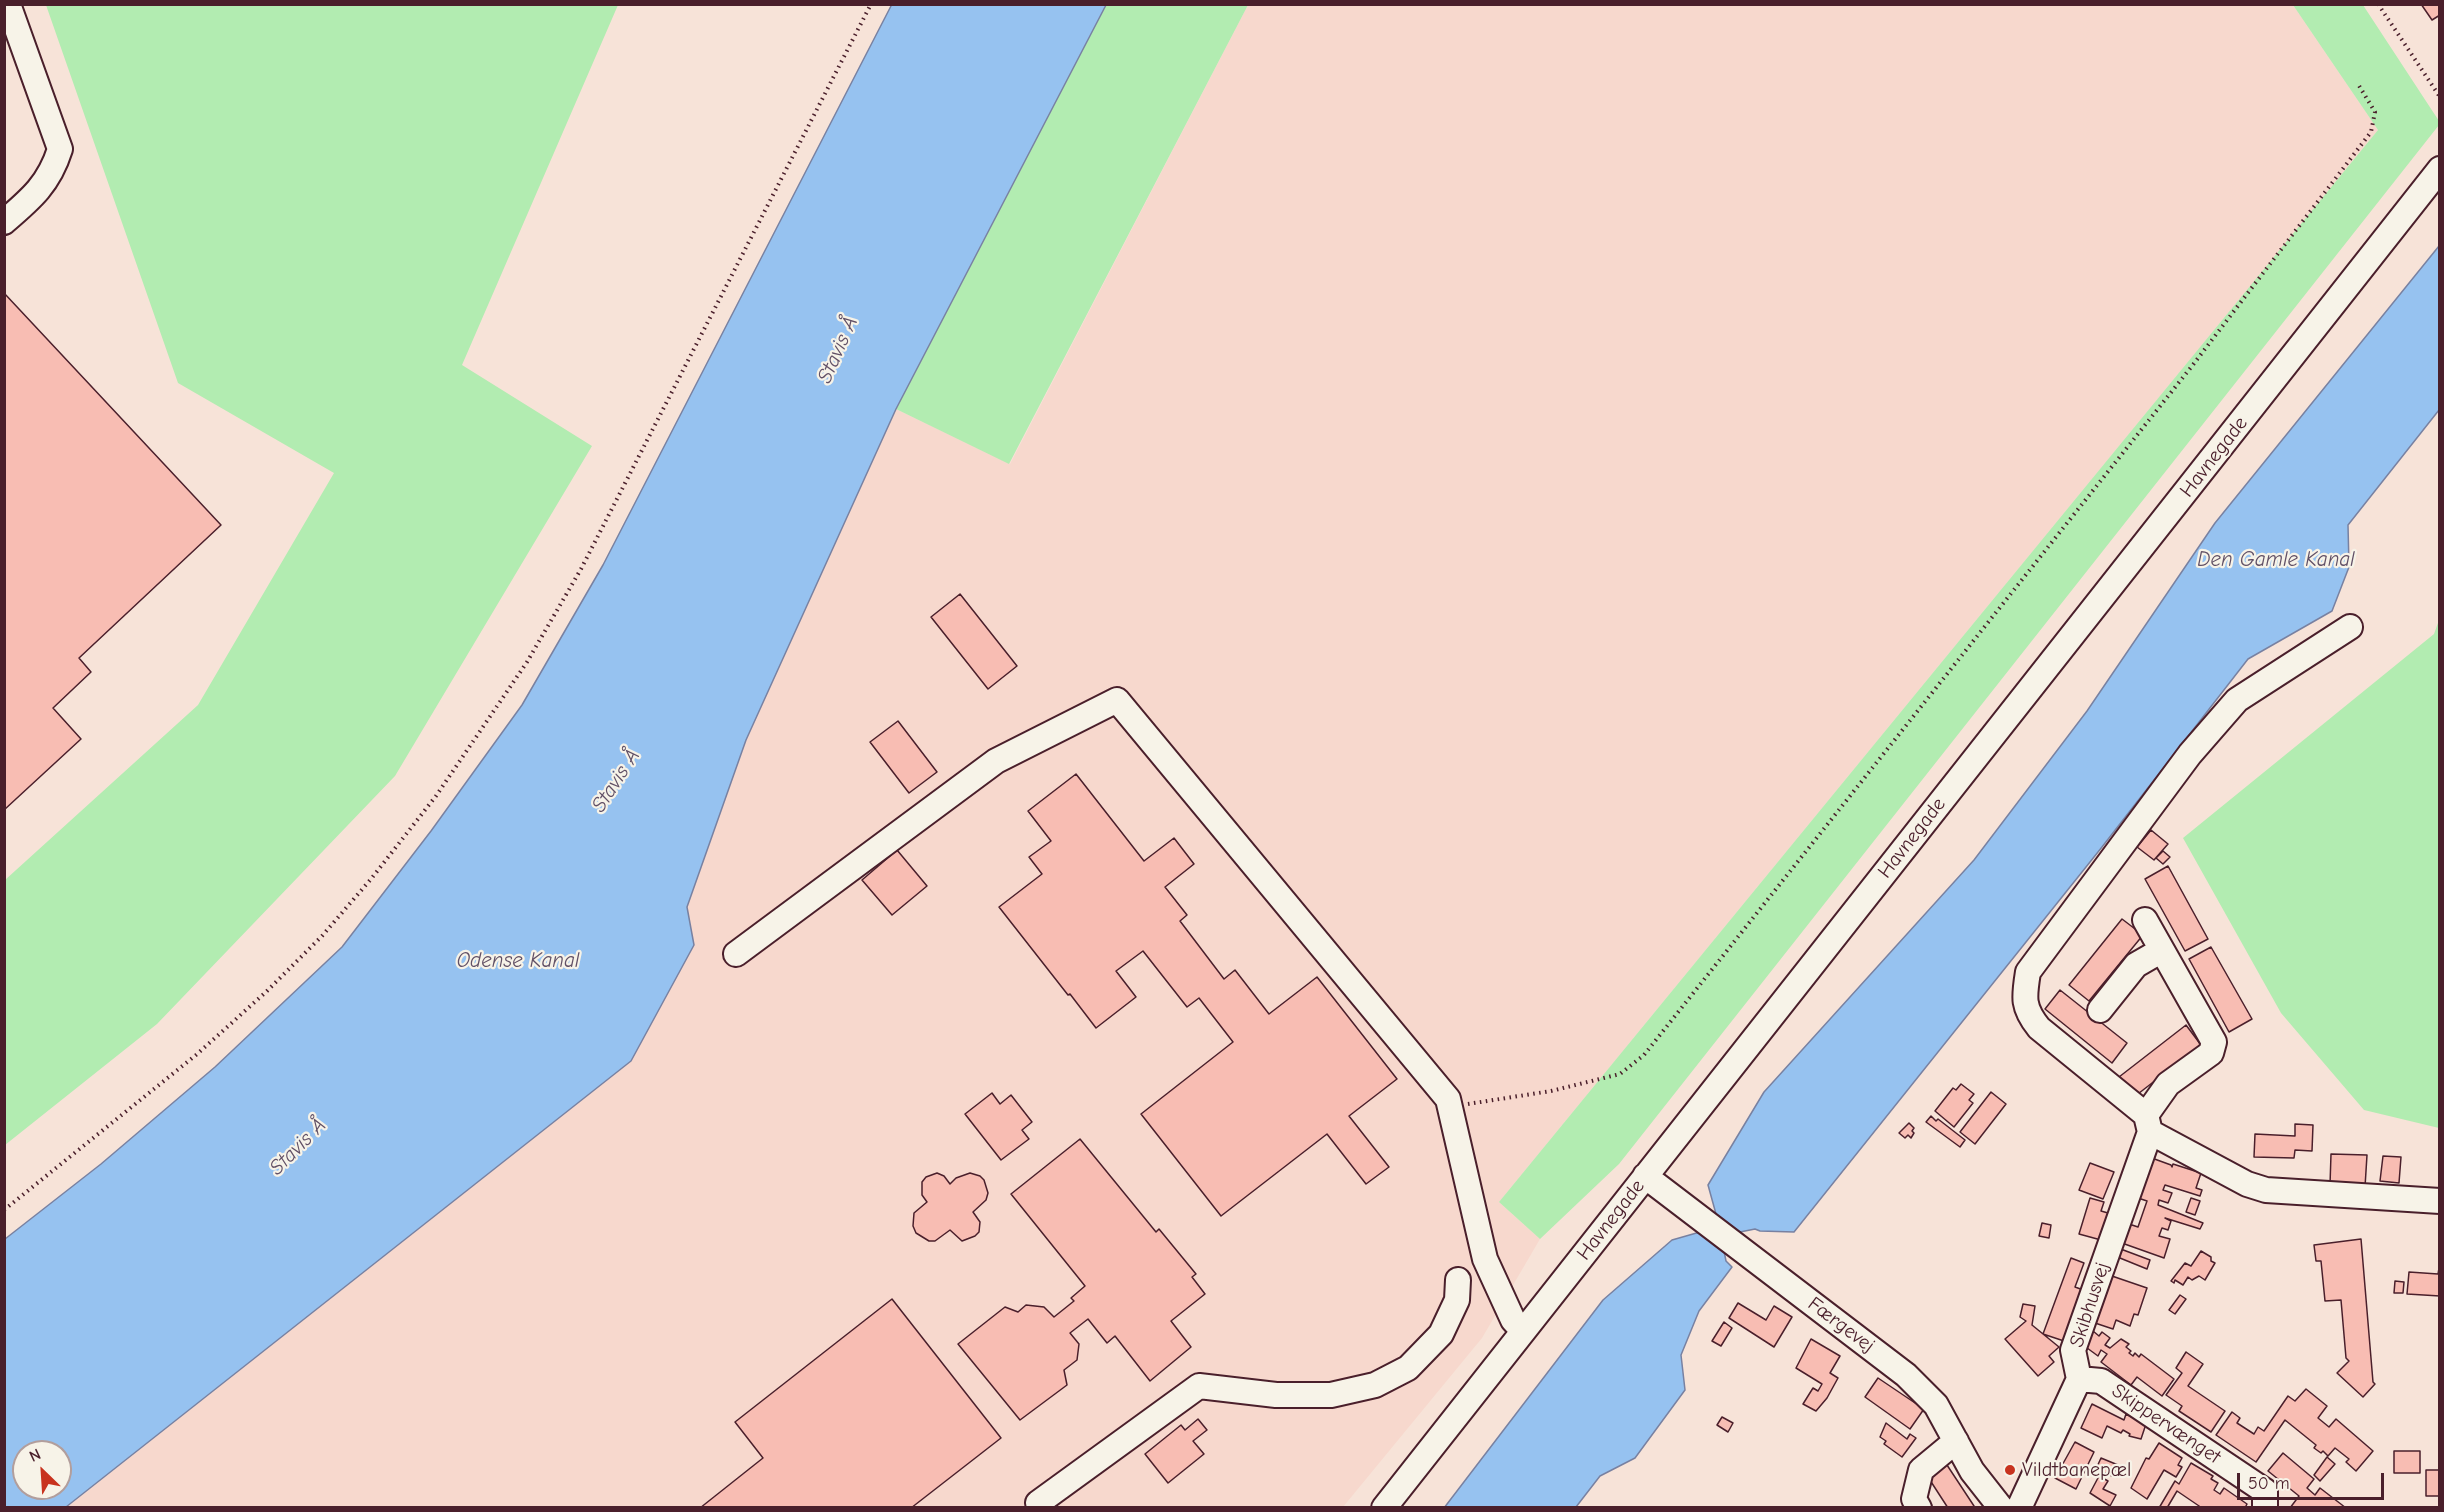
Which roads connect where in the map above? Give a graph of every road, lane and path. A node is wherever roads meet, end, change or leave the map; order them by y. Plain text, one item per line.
1 (8, 4) edge
2 (871, 4) edge
3 (2378, 4) edge
4 (2358, 84) dead end
5 (2439, 97) edge
6 (2439, 169) edge
7 (4, 222) edge
8 (2350, 627) dead end
9 (2145, 920) dead end
10 (2162, 950) junction
11 (736, 954) dead end
12 (2100, 1010) dead end
13 (1450, 1107) junction
14 (2148, 1123) junction
15 (1645, 1176) junction
16 (2439, 1201) edge
17 (4, 1210) edge
18 (1458, 1280) dead end
19 (1523, 1331) junction
20 (2079, 1379) junction
21 (1956, 1441) junction
22 (1042, 1508) edge
23 (1384, 1508) edge
24 (1919, 1508) edge
25 (2001, 1508) edge
26 (2019, 1508) edge
27 (2265, 1508) edge

1 - 7 street
2 - 17 path
3 - 5 path
4 - 13 path
6 - 15 street, Havnegade
8 - 14 street
9 - 10 street, Skibhusvej
10 - 12 street
10 - 14 street, Skibhusvej
11 - 13 street
13 - 19 street
14 - 16 street
14 - 20 street, Skibhusvej
15 - 19 street, Havnegade
15 - 21 street, Færgevej
18 - 22 street
19 - 23 street, Havnegade
20 - 26 street
20 - 27 street, Skippervænget
21 - 24 street
21 - 25 street, Færgevej

